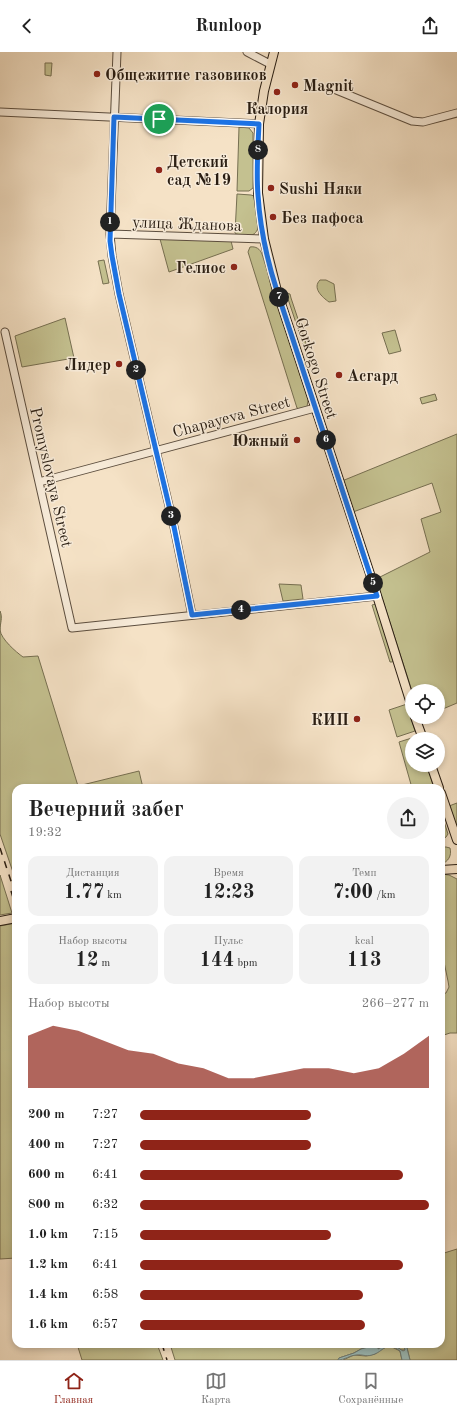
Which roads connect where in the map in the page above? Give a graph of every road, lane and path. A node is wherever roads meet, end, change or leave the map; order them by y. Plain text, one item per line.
1 (117, 52) edge
2 (247, 52) edge
3 (274, 52) edge
4 (270, 64) junction
5 (329, 86) dead end
6 (0, 112) edge
7 (457, 114) edge
8 (114, 117) junction
9 (259, 124) junction
10 (110, 234) junction
11 (264, 239) junction
12 (5, 332) dead end
13 (315, 408) junction
14 (156, 451) junction
15 (39, 482) junction
16 (377, 596) junction
17 (192, 615) junction
18 (405, 685) edge
19 (433, 772) edge
20 (438, 784) edge
21 (445, 805) edge
22 (457, 840) edge
23 (457, 869) edge
24 (445, 870) edge
25 (12, 919) edge
26 (0, 921) edge

1 - 8 street
2 - 4 street
3 - 4 main road, Gorkogo Street
4 - 9 main road, Gorkogo Street
5 - 7 street
6 - 8 street
8 - 9 street
8 - 10 street
9 - 11 main road, Gorkogo Street
10 - 11 street, улица Жданова
10 - 14 street
11 - 13 main road, Gorkogo Street
12 - 15 street, Promyslovaya Street
13 - 14 street, Chapayeva Street
13 - 16 main road, Gorkogo Street
14 - 15 street, Chapayeva Street
14 - 17 street
15 - 17 street, Promyslovaya Street
16 - 17 street
16 - 18 main road, Gorkogo Street
19 - 20 main road
21 - 22 main road
23 - 24 main road
25 - 26 main road

